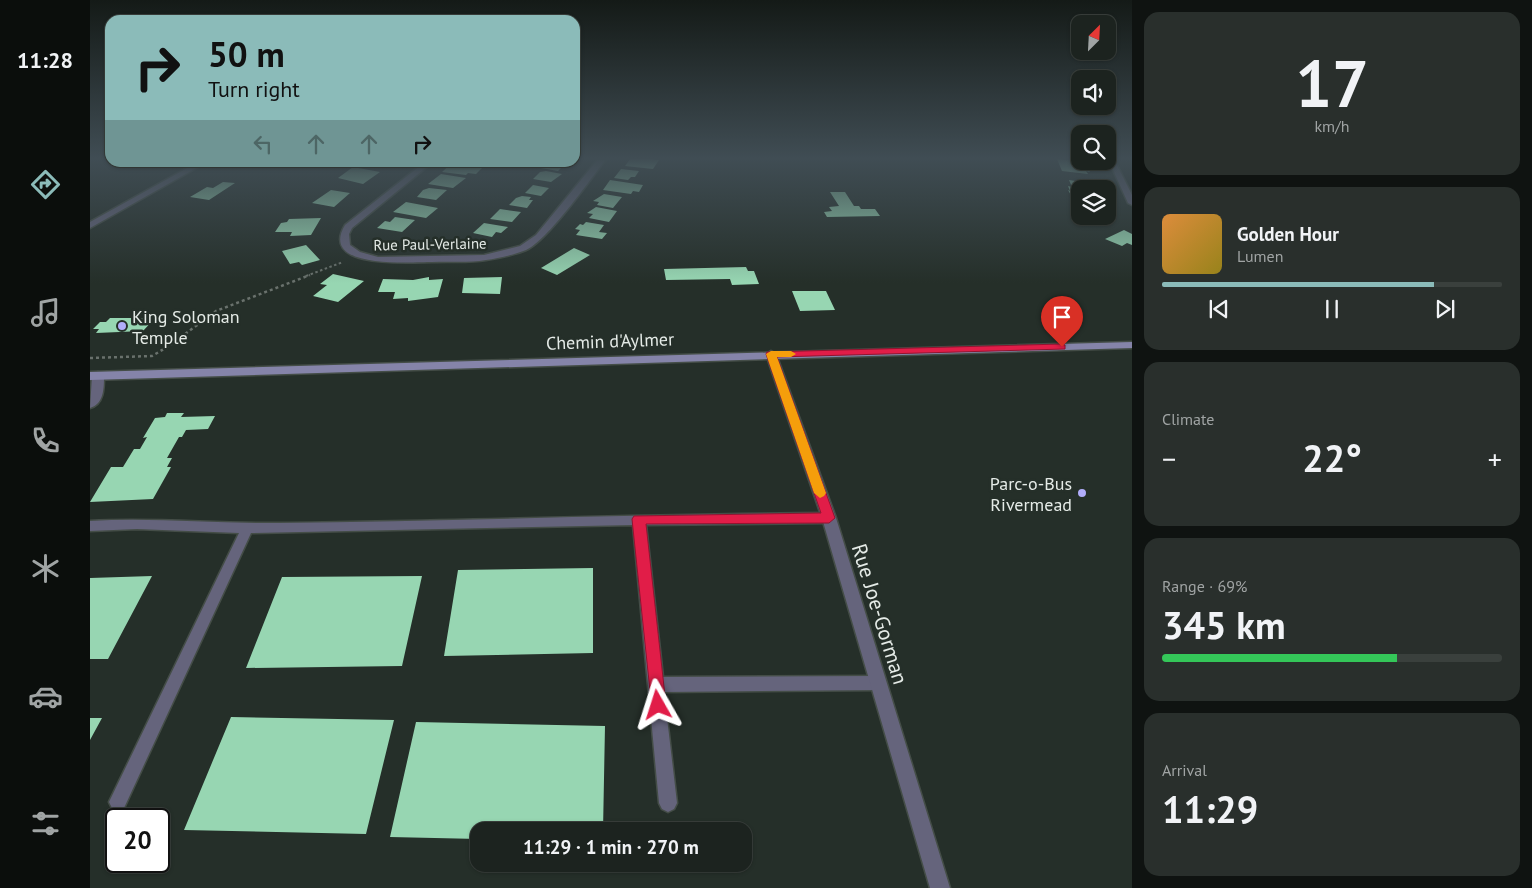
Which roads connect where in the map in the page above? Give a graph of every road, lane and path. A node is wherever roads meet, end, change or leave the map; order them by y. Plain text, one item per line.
1 (136, 200) edge
2 (382, 200) edge
3 (569, 200) edge
4 (90, 226) edge
5 (356, 254) junction
6 (1132, 345) edge
7 (771, 354) junction
8 (90, 358) edge
9 (93, 377) edge
10 (90, 404) edge
11 (829, 518) junction
12 (639, 519) junction
13 (90, 526) edge
14 (247, 528) junction
15 (878, 683) junction
16 (656, 685) junction
17 (118, 802) dead end
18 (668, 803) dead end
19 (940, 888) edge

1 - 4 street
2 - 5 street, Rue Paul-Verlaine
3 - 5 street, Rue Paul-Verlaine
5 - 8 path
6 - 7 main road, Chemin d'Aylmer
7 - 9 main road, Chemin d'Aylmer
7 - 11 street, Rue Joe-Gorman
9 - 10 street
11 - 12 lane
11 - 15 street, Rue Joe-Gorman
12 - 14 lane
12 - 16 lane
13 - 14 lane
14 - 17 lane
15 - 16 lane
15 - 19 street, Rue Joe-Gorman
16 - 18 lane

